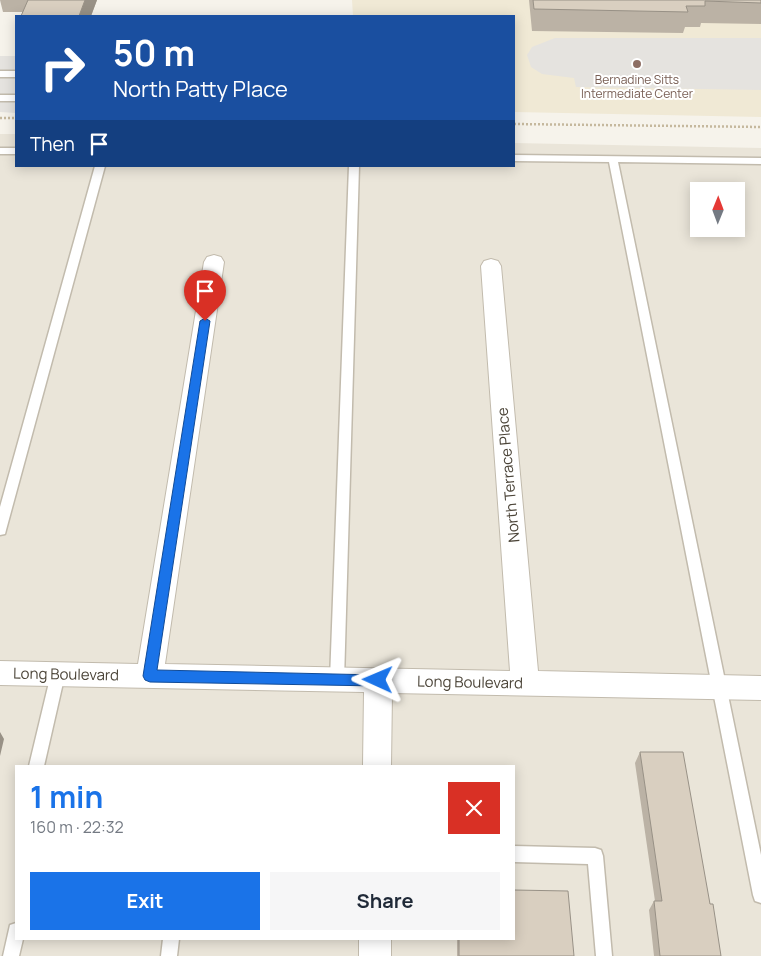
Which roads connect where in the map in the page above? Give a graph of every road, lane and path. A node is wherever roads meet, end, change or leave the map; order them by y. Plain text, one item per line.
1 (0, 74) edge
2 (15, 74) edge
3 (0, 98) edge
4 (15, 98) edge
5 (0, 118) edge
6 (15, 118) edge
7 (515, 124) edge
8 (761, 127) edge
9 (0, 151) edge
10 (15, 151) edge
11 (515, 158) edge
12 (613, 159) junction
13 (761, 161) edge
14 (100, 167) edge
15 (354, 167) edge
16 (214, 262) dead end
17 (491, 266) dead end
18 (0, 530) edge
19 (0, 673) edge
20 (58, 674) junction
21 (150, 676) junction
22 (337, 680) junction
23 (378, 680) junction
24 (525, 684) junction
25 (719, 688) junction
26 (761, 688) edge
27 (36, 765) edge
28 (377, 765) edge
29 (515, 854) edge
30 (761, 895) edge
31 (15, 936) edge
32 (171, 940) edge
33 (375, 940) edge
34 (11, 956) edge
35 (169, 956) edge
36 (375, 956) edge
37 (604, 956) edge

1 - 2 lane
3 - 4 lane
5 - 6 path
7 - 8 path
9 - 10 lane
11 - 12 lane
12 - 13 lane
12 - 25 lane
14 - 18 lane
15 - 22 lane
16 - 21 street
17 - 24 street, North Terrace Place
19 - 20 street, Long Boulevard
20 - 21 street, Long Boulevard
20 - 27 lane
21 - 22 street, Long Boulevard
22 - 23 street, Long Boulevard
23 - 24 street, Long Boulevard
23 - 28 street
24 - 25 street, Long Boulevard
25 - 26 street, Long Boulevard
25 - 30 lane
29 - 37 lane
31 - 34 lane
32 - 35 lane
33 - 36 street

